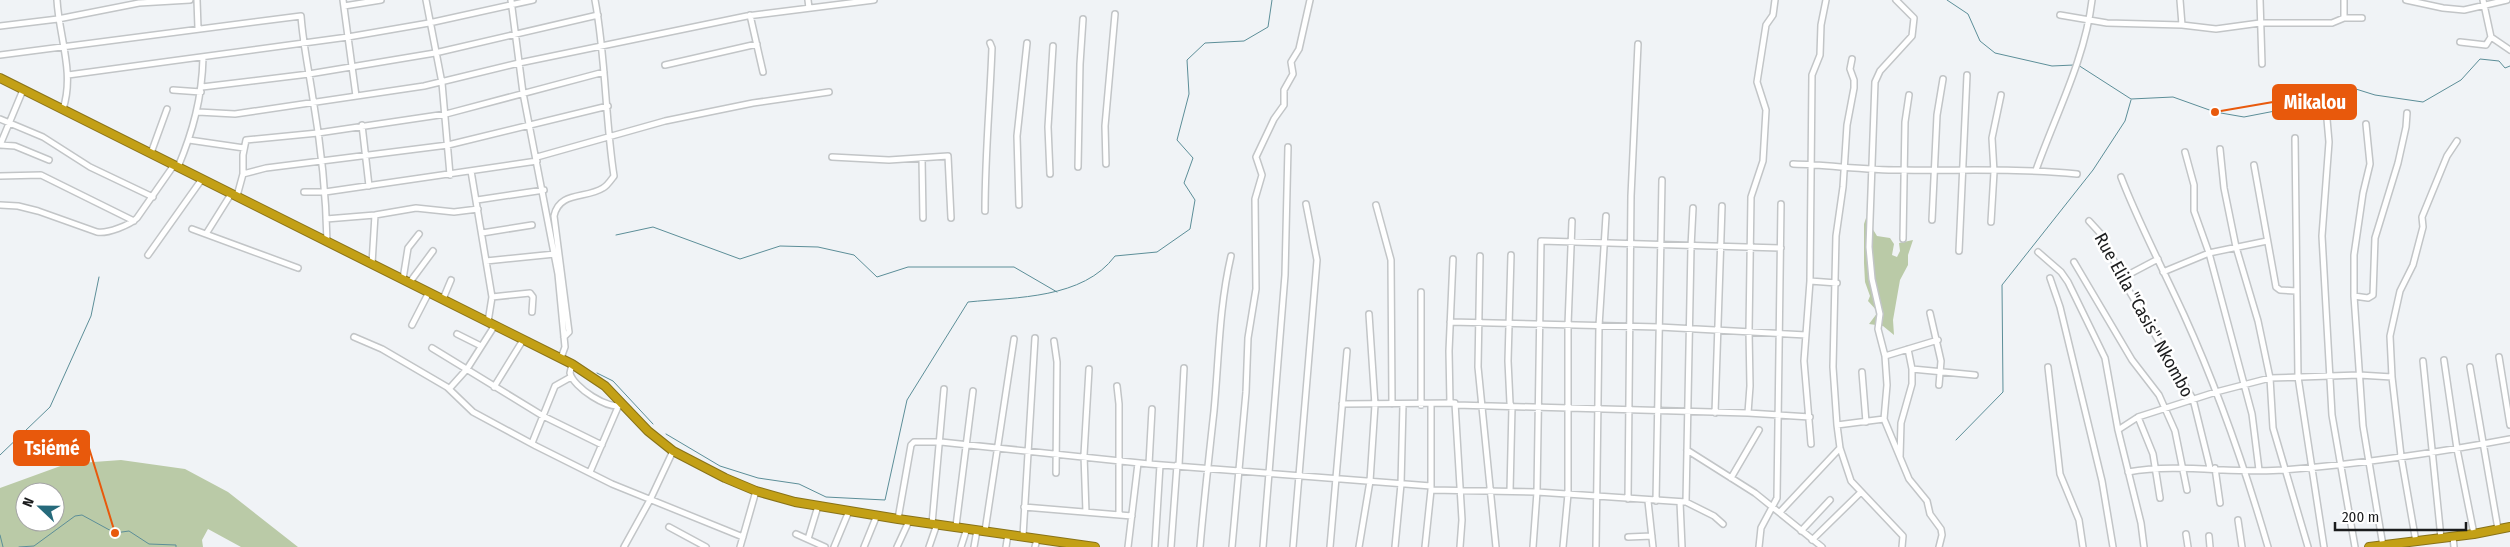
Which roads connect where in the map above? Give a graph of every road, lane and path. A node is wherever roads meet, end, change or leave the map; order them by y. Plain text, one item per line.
1 (57, 0) edge
2 (190, 0) edge
3 (197, 0) edge
4 (344, 0) edge
5 (381, 0) edge
6 (426, 0) edge
7 (533, 0) edge
8 (595, 0) edge
9 (808, 0) edge
10 (874, 0) edge
11 (1310, 0) edge
12 (1775, 0) edge
13 (1826, 0) edge
14 (1896, 0) edge
15 (2092, 0) edge
16 (2180, 0) edge
17 (2260, 0) edge
18 (2344, 0) edge
19 (2406, 0) edge
20 (2506, 0) edge
21 (512, 2) edge
22 (2423, 2) edge
23 (2483, 2) edge
24 (838, 3) edge
25 (344, 6) junction
26 (809, 8) junction
27 (1115, 14) dead end
28 (598, 15) junction
29 (750, 15) junction
30 (2060, 15) dead end
31 (2344, 18) junction
32 (2362, 18) dead end
33 (58, 19) junction
34 (1083, 19) dead end
35 (2090, 20) junction
36 (429, 22) junction
37 (2260, 23) junction
38 (2182, 25) junction
39 (0, 26) edge
40 (198, 28) junction
41 (516, 34) junction
42 (348, 37) junction
43 (2491, 37) junction
44 (2460, 42) dead end
45 (990, 43) dead end
46 (1026, 43) dead end
47 (303, 44) junction
48 (757, 44) junction
49 (1638, 44) dead end
50 (1054, 46) dead end
51 (64, 47) junction
52 (601, 48) junction
53 (2510, 50) edge
54 (435, 53) junction
55 (0, 55) edge
56 (203, 58) junction
57 (1852, 59) dead end
58 (519, 63) junction
59 (2262, 64) dead end
60 (665, 65) dead end
61 (352, 67) junction
62 (604, 72) junction
63 (763, 72) dead end
64 (309, 74) junction
65 (68, 75) junction
66 (1967, 75) dead end
67 (1943, 79) dead end
68 (2, 81) edge
69 (442, 83) junction
70 (23, 90) junction
71 (172, 90) dead end
72 (202, 90) junction
73 (829, 92) dead end
74 (524, 93) junction
75 (1909, 95) dead end
76 (2001, 95) dead end
77 (356, 96) junction
78 (314, 102) junction
79 (608, 106) junction
80 (2326, 108) dead end
81 (63, 109) junction
82 (167, 109) dead end
83 (198, 112) junction
84 (2406, 113) dead end
85 (446, 114) junction
86 (0, 118) edge
87 (10, 121) junction
88 (530, 124) junction
89 (2366, 124) dead end
90 (362, 125) junction
91 (318, 133) junction
92 (609, 137) junction
93 (2295, 138) dead end
94 (189, 140) junction
95 (2457, 141) dead end
96 (0, 145) edge
97 (448, 145) junction
98 (244, 148) junction
99 (1288, 148) dead end
100 (2220, 149) dead end
101 (2185, 152) dead end
102 (151, 154) junction
103 (366, 156) junction
104 (832, 157) dead end
105 (922, 158) junction
106 (537, 159) junction
107 (49, 160) dead end
108 (322, 161) junction
109 (1106, 164) dead end
110 (1793, 164) dead end
111 (1813, 165) junction
112 (2254, 165) dead end
113 (176, 166) junction
114 (1078, 166) dead end
115 (1844, 167) junction
116 (1873, 170) junction
117 (1904, 170) junction
118 (1935, 170) junction
119 (2036, 170) junction
120 (470, 171) junction
121 (1964, 171) junction
122 (1994, 172) junction
123 (244, 174) junction
124 (1050, 174) dead end
125 (2076, 174) dead end
126 (450, 175) junction
127 (0, 176) edge
128 (2121, 177) dead end
129 (202, 179) junction
130 (1662, 180) dead end
131 (368, 186) junction
132 (544, 190) junction
133 (304, 192) dead end
134 (325, 192) junction
135 (234, 195) junction
136 (153, 197) junction
137 (477, 200) junction
138 (1306, 204) dead end
139 (1781, 204) dead end
140 (1019, 205) dead end
141 (1376, 205) dead end
142 (0, 206) edge
143 (1722, 206) dead end
144 (1693, 208) dead end
145 (478, 209) junction
146 (985, 211) dead end
147 (375, 215) junction
148 (1606, 216) dead end
149 (923, 218) dead end
150 (951, 218) dead end
151 (326, 219) junction
152 (1932, 220) dead end
153 (134, 221) junction
154 (1572, 221) dead end
155 (2089, 221) dead end
156 (1991, 222) dead end
157 (532, 225) dead end
158 (192, 229) dead end
159 (482, 233) junction
160 (206, 234) junction
161 (419, 234) dead end
162 (1903, 239) dead end
163 (327, 241) junction
164 (1571, 241) junction
165 (2267, 241) junction
166 (1604, 242) junction
167 (1630, 243) junction
168 (1660, 245) junction
169 (1690, 247) junction
170 (1720, 247) junction
171 (2236, 247) junction
172 (1750, 248) junction
173 (1781, 248) junction
174 (433, 251) dead end
175 (1959, 251) dead end
176 (2038, 252) dead end
177 (555, 254) junction
178 (2209, 254) junction
179 (148, 255) dead end
180 (1511, 255) dead end
181 (1231, 256) dead end
182 (1480, 256) dead end
183 (1453, 259) dead end
184 (2158, 259) junction
185 (486, 261) junction
186 (2074, 262) dead end
187 (372, 264) junction
188 (298, 268) dead end
189 (2163, 272) junction
190 (560, 274) junction
191 (2050, 278) dead end
192 (2122, 278) junction
193 (451, 280) dead end
194 (407, 281) junction
195 (1810, 281) junction
196 (1837, 282) junction
197 (2296, 291) junction
198 (430, 292) junction
199 (1421, 292) dead end
200 (2354, 296) junction
201 (492, 297) junction
202 (443, 299) junction
203 (532, 312) dead end
204 (1930, 313) dead end
205 (1369, 314) dead end
206 (1450, 322) junction
207 (1478, 322) junction
208 (491, 323) junction
209 (1509, 323) junction
210 (1539, 323) junction
211 (1568, 325) junction
212 (412, 326) dead end
213 (1599, 326) junction
214 (1630, 326) junction
215 (1659, 326) junction
216 (1689, 328) junction
217 (1719, 330) junction
218 (1749, 331) junction
219 (1780, 332) junction
220 (458, 334) dead end
221 (1806, 335) junction
222 (354, 337) dead end
223 (1035, 338) dead end
224 (1014, 339) dead end
225 (523, 340) junction
226 (1938, 340) junction
227 (1054, 341) dead end
228 (481, 346) junction
229 (432, 348) dead end
230 (1908, 349) junction
231 (1347, 352) dead end
232 (1885, 356) junction
233 (2499, 357) dead end
234 (561, 358) junction
235 (2444, 360) dead end
236 (2423, 361) dead end
237 (572, 364) junction
238 (2048, 367) dead end
239 (2470, 367) dead end
240 (1184, 368) dead end
241 (466, 369) junction
242 (1088, 369) dead end
243 (1912, 369) junction
244 (1940, 370) junction
245 (1862, 372) dead end
246 (1975, 374) dead end
247 (2330, 375) junction
248 (2359, 375) junction
249 (571, 377) junction
250 (2298, 377) junction
251 (2392, 377) junction
252 (2270, 378) junction
253 (1938, 385) dead end
254 (2242, 385) junction
255 (1117, 386) dead end
256 (494, 387) junction
257 (449, 389) junction
258 (944, 389) dead end
259 (973, 390) dead end
260 (2216, 392) junction
261 (2193, 399) junction
262 (1342, 404) junction
263 (1392, 404) junction
264 (1453, 404) junction
265 (1376, 405) junction
266 (1403, 405) junction
267 (1421, 405) junction
268 (1432, 405) junction
269 (621, 406) junction
270 (1539, 406) junction
271 (1482, 407) junction
272 (1512, 407) junction
273 (1568, 408) junction
274 (1152, 409) dead end
275 (2165, 409) junction
276 (1598, 410) junction
277 (1628, 411) junction
278 (1658, 412) junction
279 (1687, 412) junction
280 (1715, 412) junction
281 (1748, 413) junction
282 (543, 416) junction
283 (1778, 416) junction
284 (2138, 417) junction
285 (1810, 418) junction
286 (1884, 419) junction
287 (1866, 422) junction
288 (1837, 425) junction
289 (2510, 425) edge
290 (1759, 430) dead end
291 (2118, 430) junction
292 (2510, 439) edge
293 (940, 442) junction
294 (532, 443) junction
295 (602, 444) junction
296 (967, 444) junction
297 (1811, 444) dead end
298 (2483, 444) junction
299 (998, 448) junction
300 (1840, 448) junction
301 (2457, 449) junction
302 (1027, 450) junction
303 (1686, 450) junction
304 (673, 451) junction
305 (1057, 452) junction
306 (2431, 453) junction
307 (1084, 456) junction
308 (2401, 456) junction
309 (1900, 457) junction
310 (1119, 460) junction
311 (2369, 460) junction
312 (1138, 463) junction
313 (1148, 464) junction
314 (1160, 464) junction
315 (2339, 464) junction
316 (1178, 465) junction
317 (2311, 466) junction
318 (2155, 467) junction
319 (1207, 468) junction
320 (2184, 468) junction
321 (2212, 468) junction
322 (2242, 470) junction
323 (2259, 470) junction
324 (2284, 470) junction
325 (1239, 471) junction
326 (590, 472) junction
327 (2128, 472) junction
328 (1056, 473) dead end
329 (1269, 474) junction
330 (1300, 476) junction
331 (1338, 478) junction
332 (1731, 478) junction
333 (1370, 481) junction
334 (1401, 484) junction
335 (1431, 488) junction
336 (1461, 490) junction
337 (1491, 490) junction
338 (2187, 490) dead end
339 (756, 491) junction
340 (1510, 491) junction
341 (1537, 492) junction
342 (1861, 492) junction
343 (1568, 494) junction
344 (1597, 496) junction
345 (2160, 498) dead end
346 (1628, 499) junction
347 (650, 500) junction
348 (1648, 500) junction
349 (1830, 500) dead end
350 (1656, 501) junction
351 (1680, 502) junction
352 (1686, 502) junction
353 (2220, 503) dead end
354 (818, 506) junction
355 (1024, 507) junction
356 (1773, 507) junction
357 (849, 511) junction
358 (1086, 512) junction
359 (1780, 512) junction
360 (1119, 515) junction
361 (877, 516) junction
362 (1132, 516) junction
363 (898, 520) junction
364 (2238, 520) dead end
365 (909, 521) junction
366 (935, 524) junction
367 (1723, 524) dead end
368 (956, 526) junction
369 (668, 527) dead end
370 (2510, 527) edge
371 (967, 528) junction
372 (2498, 529) junction
373 (981, 530) junction
374 (1801, 531) junction
375 (796, 534) dead end
376 (1008, 534) junction
377 (2186, 534) dead end
378 (2474, 534) junction
379 (1023, 536) junction
380 (1652, 536) junction
381 (2210, 536) dead end
382 (743, 537) junction
383 (1628, 537) dead end
384 (2453, 537) junction
385 (2441, 538) junction
386 (808, 539) junction
387 (1812, 540) junction
388 (1036, 543) edge
389 (2419, 543) edge
390 (1066, 545) edge
391 (2383, 546) junction
392 (624, 547) edge
393 (706, 547) edge
394 (740, 547) edge
395 (825, 547) edge
396 (834, 547) edge
397 (864, 547) edge
398 (897, 547) edge
399 (929, 547) edge
400 (961, 547) edge
401 (974, 547) edge
402 (1006, 547) edge
403 (1095, 547) edge
404 (1128, 547) edge
405 (1155, 547) edge
406 (1171, 547) edge
407 (1200, 547) edge
408 (1232, 547) edge
409 (1263, 547) edge
410 (1293, 547) edge
411 (1330, 547) edge
412 (1359, 547) edge
413 (1395, 547) edge
414 (1425, 547) edge
415 (1460, 547) edge
416 (1496, 547) edge
417 (1533, 547) edge
418 (1563, 547) edge
419 (1596, 547) edge
420 (1653, 547) edge
421 (1682, 547) edge
422 (1759, 547) edge
423 (1822, 547) edge
424 (1902, 547) edge
425 (1939, 547) edge
426 (2083, 547) edge
427 (2113, 547) edge
428 (2144, 547) edge
429 (2188, 547) edge
430 (2210, 547) edge
431 (2242, 547) edge
432 (2268, 547) edge
433 (2308, 547) edge
434 (2324, 547) edge
435 (2354, 547) edge
436 (2369, 547) edge
437 (2454, 547) edge

1 - 33 street
2 - 33 street
3 - 40 street
4 - 25 street
5 - 25 street
6 - 36 street
7 - 21 street
8 - 28 street
9 - 26 street
10 - 24 street
11 - 325 street
12 - 172 street
13 - 111 street
14 - 116 street
15 - 35 street
16 - 38 street
17 - 37 street
18 - 31 street
19 - 22 street
20 - 23 street
21 - 36 street
21 - 41 street
22 - 23 street
23 - 43 street
24 - 26 street
25 - 42 street
26 - 29 street
27 - 109 street
28 - 41 street
28 - 52 street
29 - 48 street
29 - 52 street
30 - 35 street
31 - 32 street
31 - 37 street
33 - 39 street
33 - 51 street
34 - 114 street
35 - 38 street
35 - 119 street
36 - 42 street
36 - 54 street
37 - 38 street
37 - 59 street
40 - 47 street
40 - 51 street
41 - 54 street
41 - 58 street
42 - 47 street
42 - 61 street
43 - 44 street
43 - 53 street
45 - 146 street
46 - 140 street
47 - 56 street
47 - 64 street
48 - 60 street
48 - 63 street
49 - 167 street
50 - 124 street
51 - 55 street
51 - 65 street
52 - 58 street
52 - 62 street
54 - 61 street
54 - 69 street
56 - 65 street
56 - 72 street
57 - 115 street
58 - 69 street
58 - 74 street
61 - 64 street
61 - 77 street
62 - 74 street
62 - 79 street
64 - 72 street
64 - 78 street
65 - 81 street
66 - 121 street
67 - 118 street
68 - 70 highway
69 - 77 street
69 - 85 street
70 - 81 highway
70 - 87 street
71 - 72 street
72 - 83 street
73 - 92 street
74 - 85 street
74 - 88 street
75 - 117 street
76 - 122 street
77 - 78 street
78 - 83 street
78 - 91 street
79 - 88 street
79 - 92 street
80 - 247 street
81 - 102 highway
82 - 102 street
83 - 94 street
84 - 200 street
85 - 90 street
85 - 97 street
86 - 87 street
87 - 96 street
87 - 136 street
88 - 97 street
88 - 106 street
89 - 200 street
90 - 91 street
90 - 103 street
91 - 98 street
91 - 108 street
92 - 106 street
92 - 190 street
93 - 197 street
94 - 98 street
94 - 113 street
95 - 251 street
96 - 107 street
97 - 103 street
97 - 126 street
98 - 123 street
99 - 329 street
100 - 171 street
101 - 178 street
102 - 113 highway
103 - 108 street
103 - 131 street
104 - 105 street
105 - 149 street
105 - 150 street
106 - 120 street
106 - 132 street
108 - 123 street
108 - 134 street
110 - 111 street
111 - 115 street
111 - 195 street
112 - 165 street
113 - 129 highway
113 - 136 street
115 - 116 street
115 - 196 street
116 - 117 street
116 - 232 street
117 - 118 street
117 - 162 street
118 - 121 street
118 - 152 street
119 - 122 street
119 - 125 street
120 - 126 street
120 - 137 street
121 - 122 street
121 - 175 street
122 - 156 street
123 - 135 street
126 - 131 street
127 - 153 street
128 - 184 street
129 - 135 highway
129 - 179 street
130 - 168 street
131 - 134 street
132 - 137 street
132 - 177 street
133 - 134 street
134 - 151 street
135 - 160 street
135 - 163 highway
136 - 153 street
137 - 145 street
138 - 330 street
139 - 173 street
141 - 263 street
142 - 153 street
143 - 170 street
144 - 169 street
145 - 147 street
145 - 159 street
147 - 151 street
147 - 187 street
148 - 166 street
151 - 163 street
154 - 164 street
155 - 192 street, Rue Elila "Casis" Nkombo
157 - 159 street
158 - 160 street
159 - 185 street
160 - 188 street
161 - 194 street
163 - 187 highway
164 - 166 street
164 - 210 street
164 - 211 street
165 - 171 street
165 - 197 street
166 - 167 street
166 - 213 street
167 - 168 street
167 - 214 street
168 - 169 street
168 - 215 street
169 - 170 street
169 - 216 street
170 - 172 street
170 - 217 street
171 - 178 street
171 - 252 street
172 - 173 street
172 - 218 street
173 - 219 street
174 - 194 street
176 - 291 street
177 - 185 street
177 - 190 street
178 - 189 street
178 - 254 street
180 - 209 street
181 - 319 street
182 - 207 street
183 - 206 street
184 - 189 street
184 - 192 street
185 - 201 street
186 - 275 street
187 - 194 highway
189 - 260 street
190 - 234 street
191 - 427 street
192 - 261 street, Rue Elila "Casis" Nkombo
193 - 202 street
194 - 198 highway
195 - 196 street
195 - 221 street
196 - 288 street
197 - 250 street
198 - 202 highway
198 - 212 street
199 - 267 street
200 - 248 street
201 - 203 street
201 - 208 street
202 - 208 highway
204 - 226 street
205 - 265 street
206 - 207 street
206 - 264 street
207 - 209 street
207 - 271 street
208 - 225 highway
208 - 228 street
209 - 210 street
209 - 272 street
210 - 211 street
210 - 270 street
211 - 213 street
211 - 273 street
213 - 214 street
213 - 276 street
214 - 215 street
214 - 277 street
215 - 216 street
215 - 278 street
216 - 217 street
216 - 279 street
217 - 218 street
217 - 280 street
218 - 219 street
218 - 281 street
219 - 221 street
219 - 283 street
220 - 228 street
221 - 285 street
222 - 257 street
223 - 302 street
224 - 299 street
225 - 234 highway
225 - 256 street
226 - 230 street
226 - 244 street
227 - 305 street
228 - 241 street
229 - 241 street
230 - 232 street
230 - 243 street
231 - 262 street
232 - 286 street
233 - 289 street
234 - 237 highway
235 - 301 street
236 - 306 street
237 - 249 street
237 - 269 highway
238 - 426 street
239 - 298 street
240 - 316 street
241 - 256 street
241 - 257 street
242 - 307 street
243 - 244 street
243 - 309 street
244 - 246 street
244 - 253 street
245 - 287 street
247 - 248 street
247 - 250 street
247 - 315 street
248 - 251 street
248 - 311 street
249 - 269 street
249 - 282 street
250 - 252 street
250 - 317 street
251 - 308 street
252 - 254 street
252 - 324 street
254 - 260 street
254 - 323 street
255 - 310 street
256 - 282 street
257 - 294 street
258 - 293 street
259 - 296 street
260 - 261 street
260 - 322 street
261 - 275 street
261 - 321 street, Rue Elila "Casis" Nkombo
262 - 265 street
262 - 331 street
263 - 265 street
263 - 266 street
264 - 268 street
264 - 271 street
264 - 336 street
265 - 333 street
266 - 267 street
266 - 334 street
267 - 268 street
268 - 335 street
269 - 295 street
269 - 304 highway
270 - 272 street
270 - 273 street
270 - 341 street
271 - 272 street
271 - 337 street
272 - 340 street
273 - 276 street
273 - 343 street
274 - 313 street
275 - 284 street
275 - 320 street
276 - 277 street
276 - 344 street
277 - 278 street
277 - 346 street
278 - 279 street
278 - 350 street
279 - 280 street
279 - 303 street
280 - 281 street
281 - 283 street
282 - 294 street
282 - 295 street
283 - 285 street
283 - 356 street
284 - 291 street
284 - 318 street
285 - 297 street
286 - 287 street
286 - 309 street
287 - 288 street
288 - 300 street
290 - 332 street
291 - 327 street
292 - 298 street
293 - 296 street
293 - 363 street
293 - 366 street
294 - 326 street
295 - 326 street
296 - 299 street
296 - 368 street
298 - 301 street
298 - 372 street
299 - 302 street
299 - 373 street
300 - 342 street
300 - 359 street
301 - 306 street
301 - 378 street
302 - 305 street
302 - 355 street
303 - 332 street
303 - 352 street
304 - 339 highway
304 - 347 street
305 - 307 street
305 - 328 street
306 - 308 street
306 - 385 street
307 - 310 street
307 - 358 street
308 - 311 street
308 - 389 street
309 - 425 street
310 - 312 street
310 - 360 street
311 - 315 street
311 - 391 street
312 - 313 street
312 - 362 street
313 - 314 street
314 - 316 street
314 - 405 street
315 - 317 street
315 - 435 street
316 - 319 street
316 - 406 street
317 - 324 street
317 - 434 street
318 - 320 street
318 - 327 street
318 - 345 street
319 - 325 street
319 - 407 street
320 - 321 street
320 - 338 street
321 - 322 street
321 - 353 street, Rue Elila "Casis" Nkombo
322 - 323 street
322 - 432 street
323 - 324 street
324 - 433 street
325 - 329 street
325 - 408 street
326 - 347 street
327 - 428 street
329 - 330 street
329 - 409 street
330 - 331 street
330 - 410 street
331 - 333 street
331 - 411 street
332 - 356 street
333 - 334 street
333 - 412 street
334 - 335 street
334 - 413 street
335 - 336 street
335 - 414 street
336 - 337 street
336 - 415 street
337 - 340 street
337 - 416 street
339 - 354 highway
339 - 382 street
340 - 341 street
341 - 343 street
341 - 417 street
342 - 387 street
342 - 424 street
343 - 344 street
343 - 418 street
344 - 346 street
344 - 419 street
346 - 348 street
347 - 382 street
347 - 392 street
348 - 350 street
348 - 380 street
349 - 374 street
350 - 351 street
351 - 352 street
351 - 421 street
352 - 367 street
354 - 357 highway
354 - 386 street
355 - 358 street
355 - 379 street
356 - 359 street
356 - 422 street
357 - 361 highway
357 - 396 street
358 - 360 street
359 - 374 street
360 - 362 street
361 - 363 highway
361 - 397 street
362 - 404 street
363 - 365 highway
364 - 431 street
365 - 366 highway
365 - 398 street
366 - 368 highway
366 - 399 street
368 - 371 highway
369 - 393 street
370 - 372 highway
371 - 373 highway
371 - 400 street
372 - 378 highway
373 - 376 highway
373 - 401 street
374 - 387 street
375 - 386 street
376 - 379 highway
376 - 402 street
377 - 429 street
378 - 384 highway
379 - 388 highway
380 - 383 street
380 - 420 street
381 - 430 street
382 - 394 street
384 - 385 highway
384 - 437 street
385 - 389 highway
386 - 395 street
387 - 423 street
388 - 390 highway
389 - 391 highway
390 - 403 highway
391 - 436 highway

